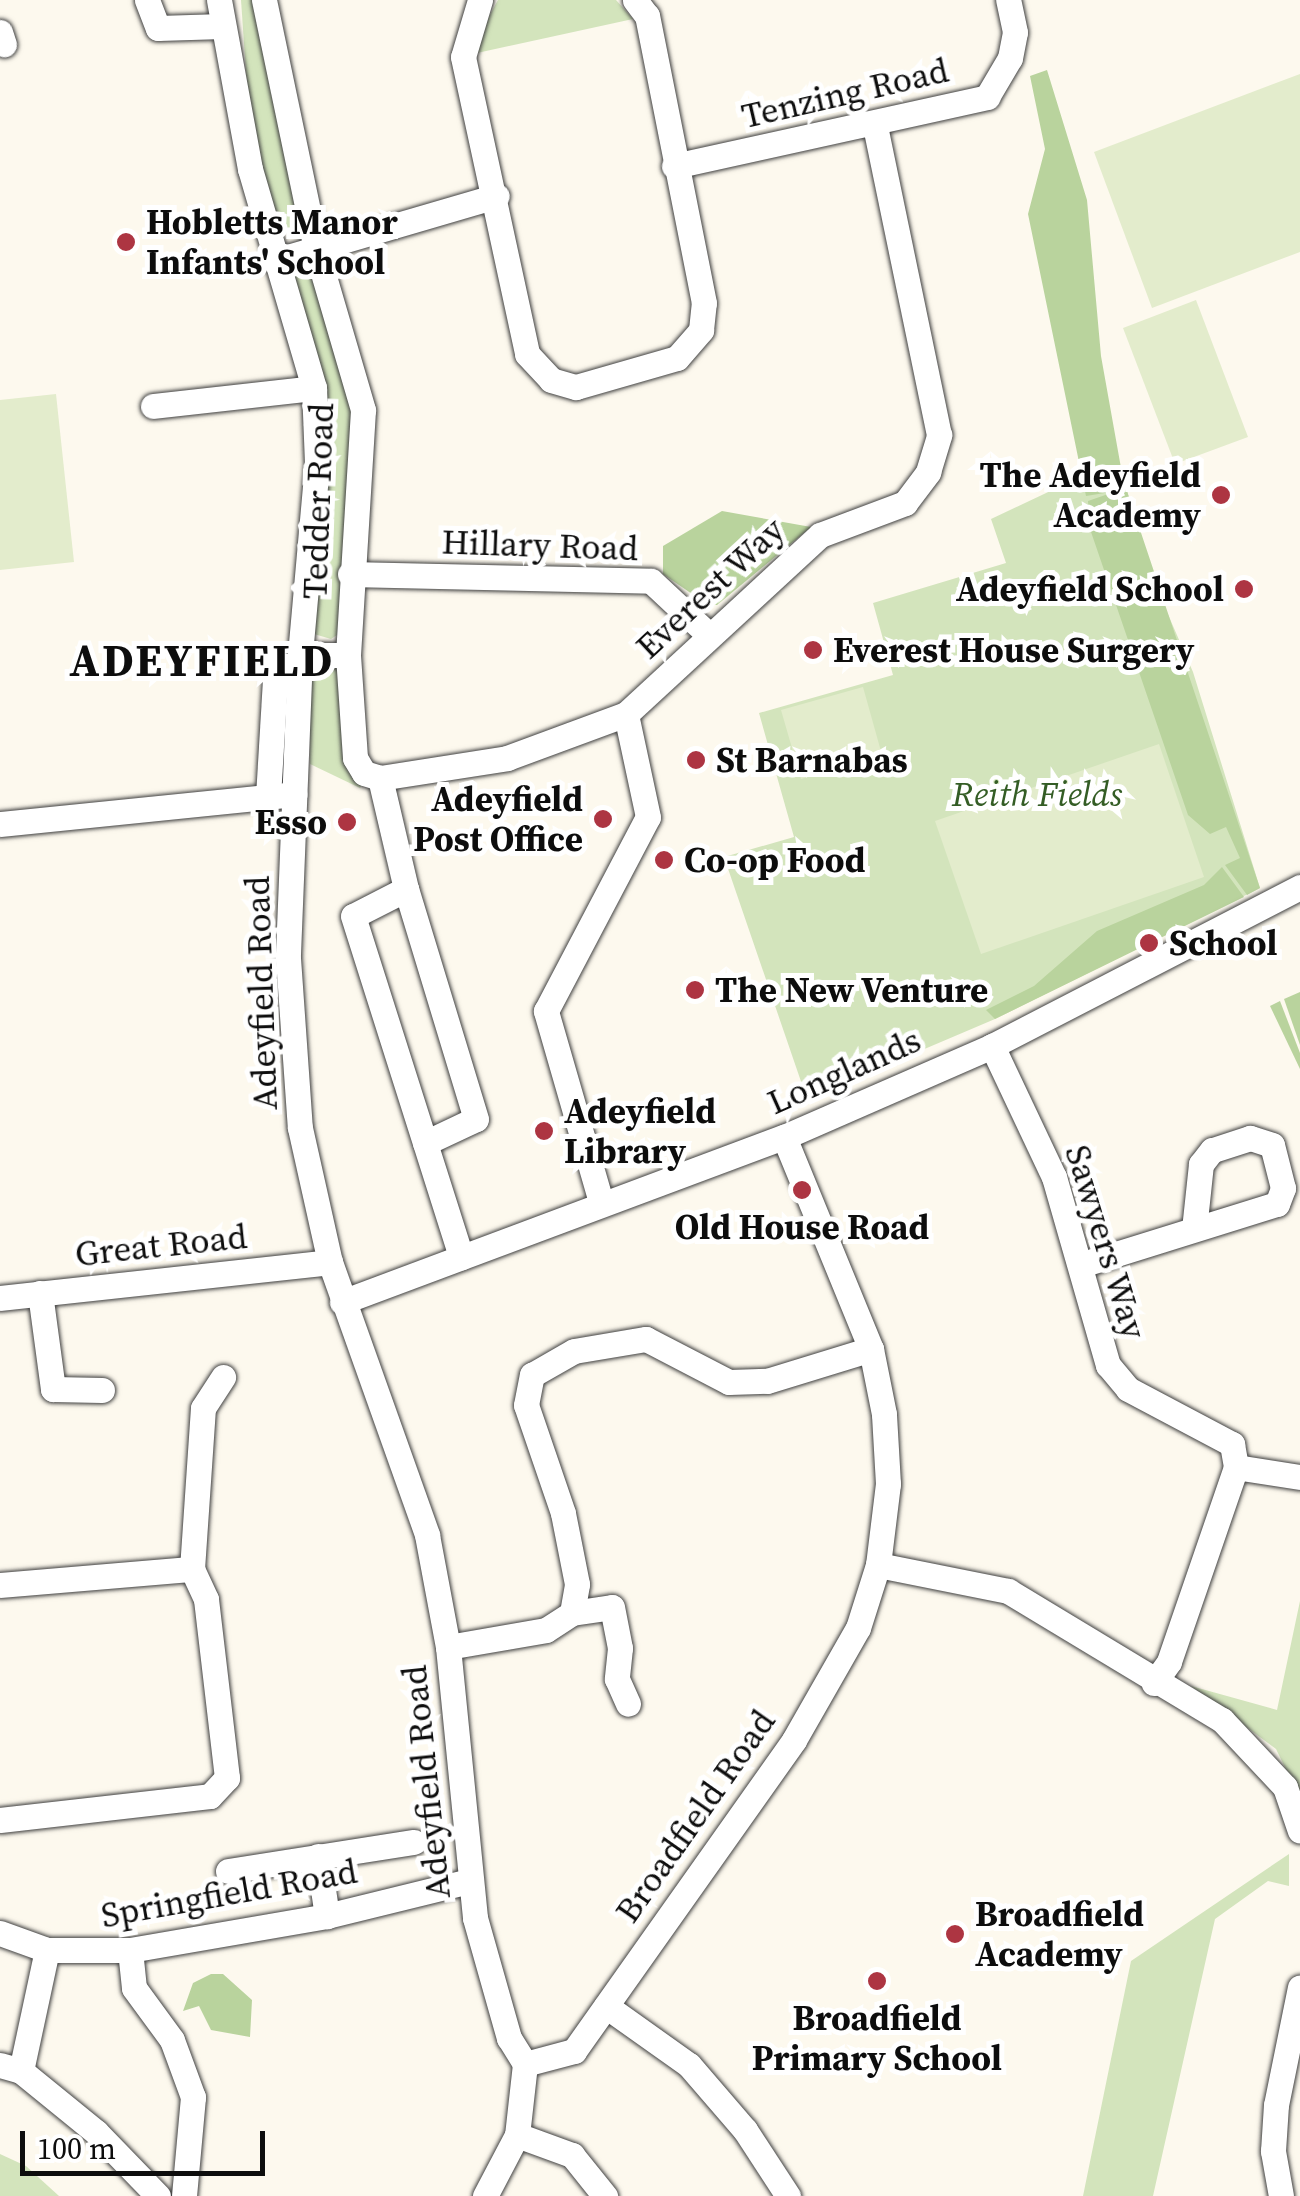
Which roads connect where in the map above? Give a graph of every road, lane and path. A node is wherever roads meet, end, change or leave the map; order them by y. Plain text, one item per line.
1 (147, 0) edge
2 (264, 0) edge
3 (480, 0) edge
4 (635, 0) edge
5 (1008, 0) edge
6 (221, 13) edge
7 (875, 127) junction
8 (674, 166) junction
9 (496, 196) junction
10 (316, 248) junction
11 (274, 261) junction
12 (314, 388) junction
13 (153, 406) dead end
14 (350, 574) junction
15 (708, 634) junction
16 (348, 655) junction
17 (288, 658) junction
18 (626, 714) junction
19 (372, 776) junction
20 (294, 794) junction
21 (268, 797) junction
22 (0, 824) edge
23 (1300, 887) edge
24 (406, 889) junction
25 (992, 1046) junction
26 (784, 1137) junction
27 (425, 1143) junction
28 (600, 1202) junction
29 (1194, 1229) dead end
30 (461, 1257) junction
31 (330, 1262) junction
32 (1084, 1264) junction
33 (40, 1293) junction
34 (0, 1298) edge
35 (342, 1302) junction
36 (870, 1349) junction
37 (223, 1378) dead end
38 (102, 1390) dead end
39 (1236, 1467) junction
40 (1300, 1477) edge
41 (878, 1565) junction
42 (192, 1569) junction
43 (0, 1586) edge
44 (572, 1613) junction
45 (448, 1648) junction
46 (1154, 1683) junction
47 (628, 1704) dead end
48 (0, 1820) edge
49 (1300, 1832) edge
50 (414, 1842) dead end
51 (318, 1856) junction
52 (228, 1870) dead end
53 (470, 1881) junction
54 (326, 1916) junction
55 (0, 1933) edge
56 (48, 1950) junction
57 (130, 1950) junction
58 (1300, 1987) edge
59 (606, 2006) junction
60 (524, 2064) junction
61 (10, 2068) edge
62 (517, 2135) junction
63 (158, 2196) edge
64 (184, 2196) edge
65 (486, 2196) edge
66 (605, 2196) edge
67 (788, 2196) edge
68 (1281, 2196) edge

1 - 6 street
2 - 10 street, Tedder Road
3 - 9 street
4 - 8 street
5 - 7 street, Tenzing Road
6 - 11 street, Adeyfield Road
7 - 8 street, Tenzing Road
7 - 15 street, Everest Way
8 - 9 street
9 - 10 street
10 - 11 street
10 - 14 street, Tedder Road
11 - 12 street, Adeyfield Road
12 - 13 street
12 - 17 street, Adeyfield Road
14 - 15 street, Hillary Road
14 - 16 street, Tedder Road
15 - 18 street, Everest Way
16 - 17 street
16 - 19 street, Tedder Road
17 - 20 street, Adeyfield Road
17 - 21 street
18 - 19 street, Everest Way
18 - 28 street
19 - 24 street, Tedder Road
20 - 21 street
20 - 31 street, Adeyfield Road
21 - 22 street
23 - 25 street, Longlands
24 - 27 street, Tedder Road
24 - 27 street
25 - 26 street, Longlands
25 - 32 street, Sawyers Way
26 - 28 street, Longlands
26 - 36 street, Broadfield Road
27 - 30 street
28 - 30 street, Longlands
29 - 32 street
30 - 35 street, Longlands
31 - 33 street, Great Road
31 - 35 street, Adeyfield Road
32 - 39 street, Sawyers Way
33 - 34 street, Great Road
33 - 38 street
35 - 45 street, Adeyfield Road
36 - 41 street, Broadfield Road
36 - 44 street
37 - 42 street
39 - 40 street
39 - 46 street
41 - 46 street
41 - 59 street, Broadfield Road
42 - 43 street
42 - 48 street
44 - 45 street
44 - 47 street
45 - 53 street, Adeyfield Road
46 - 49 street
50 - 51 street
51 - 52 street
51 - 54 street
53 - 54 street, Springfield Road
53 - 60 street, Adeyfield Road
54 - 57 street, Springfield Road
55 - 56 street, Springfield Road
56 - 57 street, Springfield Road
56 - 61 street
57 - 64 street
58 - 68 street
59 - 60 street, Broadfield Road
59 - 67 street
60 - 62 street, Adeyfield Road
61 - 63 street
62 - 65 street, Adeyfield Road
62 - 66 street

